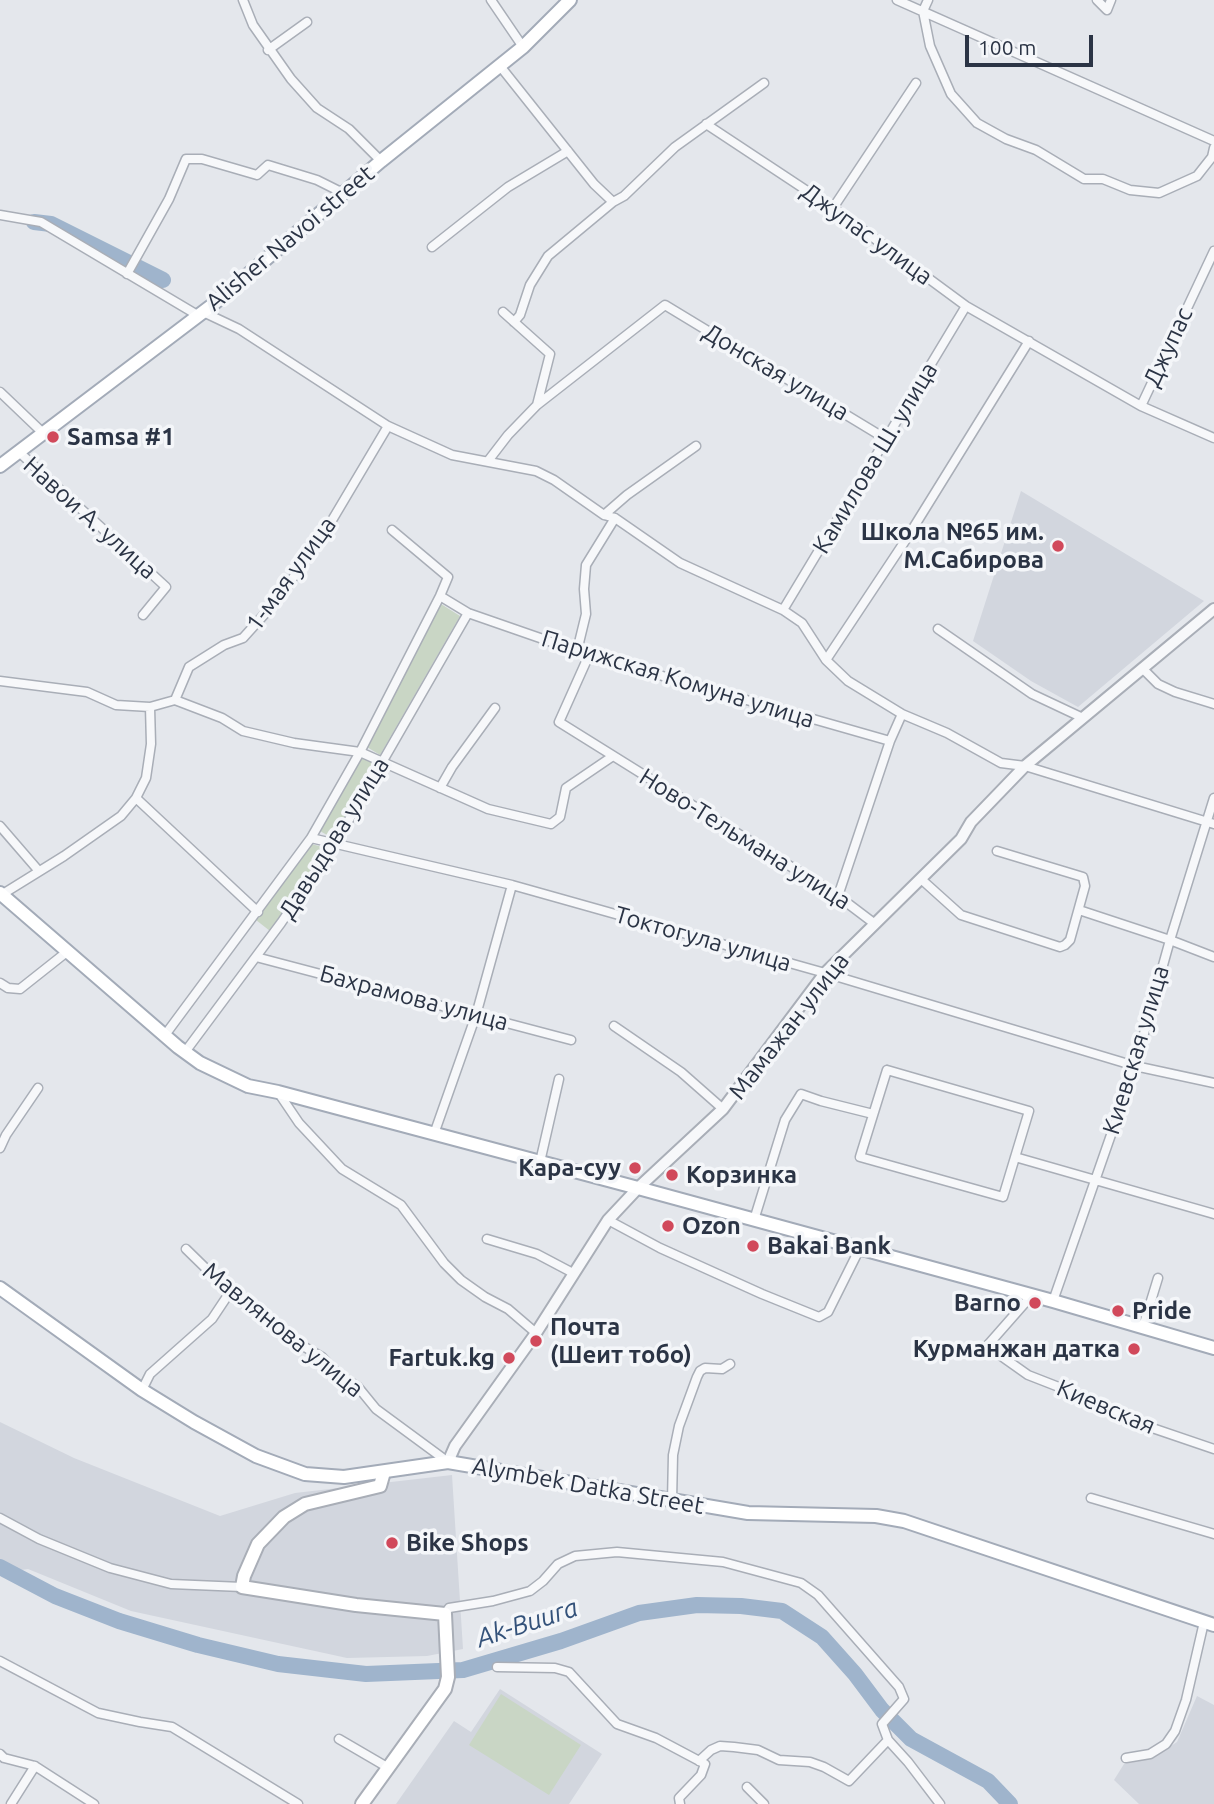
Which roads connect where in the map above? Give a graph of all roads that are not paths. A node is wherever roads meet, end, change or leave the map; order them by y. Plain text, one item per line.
1 (243, 0) edge
2 (491, 0) edge
3 (570, 0) edge
4 (897, 0) edge
5 (928, 0) edge
6 (1097, 0) edge
7 (1111, 0) edge
8 (923, 11) junction
9 (307, 22) dead end
10 (523, 47) junction
11 (268, 50) junction
12 (500, 66) junction
13 (764, 83) dead end
14 (916, 83) dead end
15 (706, 124) junction
16 (1214, 141) edge
17 (568, 151) junction
18 (1213, 154) edge
19 (381, 161) junction
20 (344, 193) junction
21 (612, 202) junction
22 (833, 208) junction
23 (0, 215) edge
24 (432, 247) dead end
25 (1214, 251) edge
26 (127, 274) junction
27 (966, 306) junction
28 (503, 312) dead end
29 (201, 314) junction
30 (514, 322) junction
31 (1029, 341) junction
32 (0, 392) edge
33 (537, 405) junction
34 (1140, 405) junction
35 (388, 426) junction
36 (43, 433) junction
37 (1214, 438) edge
38 (886, 439) junction
39 (696, 446) dead end
40 (19, 452) junction
41 (488, 461) junction
42 (0, 466) edge
43 (604, 515) junction
44 (615, 518) junction
45 (392, 530) dead end
46 (440, 596) junction
47 (1214, 609) edge
48 (783, 610) junction
49 (468, 613) junction
50 (143, 615) dead end
51 (938, 629) dead end
52 (577, 650) junction
53 (589, 655) junction
54 (825, 660) junction
55 (1142, 668) junction
56 (0, 681) edge
57 (175, 700) junction
58 (1214, 704) edge
59 (150, 707) junction
60 (495, 708) dead end
61 (902, 714) junction
62 (1083, 718) junction
63 (890, 741) junction
64 (360, 752) junction
65 (613, 756) junction
66 (382, 762) junction
67 (1025, 766) junction
68 (440, 788) junction
69 (136, 798) junction
70 (1214, 798) edge
71 (1210, 823) edge
72 (0, 826) edge
73 (311, 838) junction
74 (335, 844) junction
75 (997, 851) dead end
76 (38, 870) junction
77 (921, 879) junction
78 (512, 885) junction
79 (1, 894) edge
80 (838, 896) junction
81 (1079, 910) junction
82 (258, 912) junction
83 (875, 924) junction
84 (1170, 940) junction
85 (68, 951) junction
86 (256, 957) junction
87 (1214, 957) edge
88 (825, 973) junction
89 (0, 983) edge
90 (476, 1015) junction
91 (614, 1026) dead end
92 (165, 1035) junction
93 (571, 1040) dead end
94 (185, 1052) junction
95 (1135, 1066) junction
96 (559, 1080) dead end
97 (1214, 1083) edge
98 (38, 1088) dead end
99 (278, 1091) junction
100 (723, 1110) junction
101 (873, 1114) junction
102 (3, 1133) edge
103 (434, 1134) junction
104 (0, 1148) edge
105 (1015, 1157) junction
106 (540, 1162) junction
107 (1094, 1179) junction
108 (638, 1188) junction
109 (1214, 1214) edge
110 (608, 1220) junction
111 (754, 1220) junction
112 (486, 1239) dead end
113 (186, 1249) dead end
114 (859, 1250) junction
115 (573, 1273) junction
116 (1158, 1278) dead end
117 (0, 1288) edge
118 (230, 1292) junction
119 (1031, 1296) junction
120 (1053, 1301) junction
121 (1143, 1327) junction
122 (536, 1333) junction
123 (1214, 1348) edge
124 (730, 1364) dead end
125 (142, 1390) junction
126 (1214, 1449) edge
127 (448, 1462) junction
128 (384, 1472) junction
129 (1091, 1498) dead end
130 (672, 1501) junction
131 (0, 1518) edge
132 (1214, 1534) edge
133 (242, 1587) junction
134 (444, 1614) junction
135 (1209, 1623) edge
136 (0, 1661) edge
137 (497, 1667) dead end
138 (339, 1740) dead end
139 (888, 1740) junction
140 (0, 1754) edge
141 (1126, 1758) dead end
142 (699, 1761) junction
143 (35, 1766) junction
144 (387, 1767) junction
145 (747, 1787) dead end
146 (81, 1801) edge
147 (11, 1804) edge
148 (94, 1804) edge
149 (298, 1804) edge
150 (362, 1804) edge
151 (680, 1804) edge
152 (764, 1804) edge
153 (940, 1804) edge

1 - 11 street
2 - 10 street
3 - 10 main road, Alisher Navoi street
4 - 8 street
5 - 8 street
6 - 7 street
8 - 16 street
8 - 18 street
9 - 11 street
10 - 12 main road, Alisher Navoi street
11 - 19 street
12 - 17 street
12 - 19 main road, Alisher Navoi street
13 - 15 street
14 - 22 street
15 - 21 street
15 - 22 street, Джупас улица
17 - 21 street
17 - 24 street
19 - 20 main road, Alisher Navoi street
20 - 26 street
20 - 29 main road, Alisher Navoi street
21 - 30 street
22 - 27 street, Джупас улица
23 - 26 street
25 - 34 street, Джупас
26 - 29 street
27 - 31 street, Джупас улица
27 - 38 street, Камилова Ш. улица
28 - 30 street
29 - 35 street
29 - 36 main road, Alisher Navoi street
30 - 33 street
31 - 34 street, Джупас улица
31 - 54 street
32 - 36 street
33 - 38 street, Донская улица
33 - 41 street
34 - 37 street, Джупас улица
35 - 41 street
35 - 57 street, 1-мая улица
36 - 40 main road, Alisher Navoi street
38 - 48 street, Камилова Ш. улица
39 - 43 street
40 - 42 main road, Alisher Navoi street
40 - 50 street, Навои А. улица
41 - 43 street
43 - 44 street
44 - 48 street
44 - 52 street
45 - 46 street
46 - 49 street, Парижская Комуна улица
46 - 64 street
47 - 55 street, Мамажан улица
48 - 54 street
49 - 52 street, Парижская Комуна улица
49 - 66 street, Давыдова улица
51 - 62 street
52 - 53 street, Парижская Комуна улица
53 - 63 street, Парижская Комуна улица
53 - 65 street, Ново-Тельмана улица
54 - 61 street
55 - 58 street
55 - 62 street, Мамажан улица
56 - 59 street
57 - 59 street
57 - 64 street, Ново-Тельмана улица
59 - 69 street
60 - 68 street
61 - 63 street
61 - 67 street
62 - 67 street, Мамажан улица
63 - 80 street
64 - 66 street, Ново-Тельмана улица
64 - 73 street
65 - 68 street, Ново-Тельмана улица
65 - 80 street, Ново-Тельмана улица
66 - 68 street, Ново-Тельмана улица
66 - 74 street, Давыдова улица
67 - 71 street
67 - 77 street, Мамажан улица
69 - 76 street
69 - 82 street
70 - 71 street, Киевская улица
71 - 84 street, Киевская улица
72 - 76 street
73 - 74 street, Токтогула улица
73 - 82 street
74 - 78 street, Токтогула улица
74 - 86 street, Давыдова улица
75 - 81 street
76 - 79 street
77 - 81 street
77 - 83 street, Мамажан улица
78 - 88 street, Токтогула улица
78 - 90 street
79 - 85 main road
80 - 83 street, Ново-Тельмана улица
81 - 84 street
82 - 92 street
83 - 88 street, Мамажан улица
84 - 87 street
84 - 95 street, Киевская улица
85 - 89 street
85 - 92 main road
86 - 90 street, Бахрамова улица
86 - 94 street, Давыдова улица
88 - 95 street, Токтогула улица
88 - 100 street, Мамажан улица
90 - 93 street, Бахрамова улица
90 - 103 street
91 - 100 street
92 - 94 main road
94 - 99 main road
95 - 97 street, Токтогула улица
95 - 107 street, Киевская улица
96 - 106 street
98 - 102 street
99 - 103 main road
99 - 122 street
100 - 108 street, Мамажан улица
101 - 105 street
101 - 105 street
101 - 111 street
102 - 104 street
103 - 106 main road
105 - 107 street
106 - 108 main road
107 - 109 street
107 - 120 street, Киевская улица
108 - 110 street, Мамажан улица
108 - 111 main road
110 - 114 street
110 - 115 street, Мамажан улица
111 - 114 main road
112 - 115 street
113 - 118 street, Мавлянова улица
114 - 119 main road
115 - 122 street, Мамажан улица
116 - 121 street
117 - 125 main road, Alymbek Datka Street
118 - 125 street
118 - 127 street, Мавлянова улица
119 - 120 main road
119 - 126 street, Киевская
120 - 121 main road
121 - 123 main road
122 - 127 street, Мамажан улица
124 - 130 street
125 - 128 main road, Alymbek Datka Street
127 - 128 main road, Alymbek Datka Street
127 - 130 main road, Alymbek Datka Street
128 - 133 main road
129 - 132 street
130 - 135 main road, Alymbek Datka Street
131 - 133 street
133 - 134 main road
134 - 139 street
134 - 144 main road
135 - 141 street
136 - 149 street
137 - 142 street
138 - 144 street
139 - 142 street
139 - 153 street
140 - 143 street
142 - 151 street
143 - 146 street
143 - 147 street
144 - 150 main road
145 - 152 street
146 - 148 street

